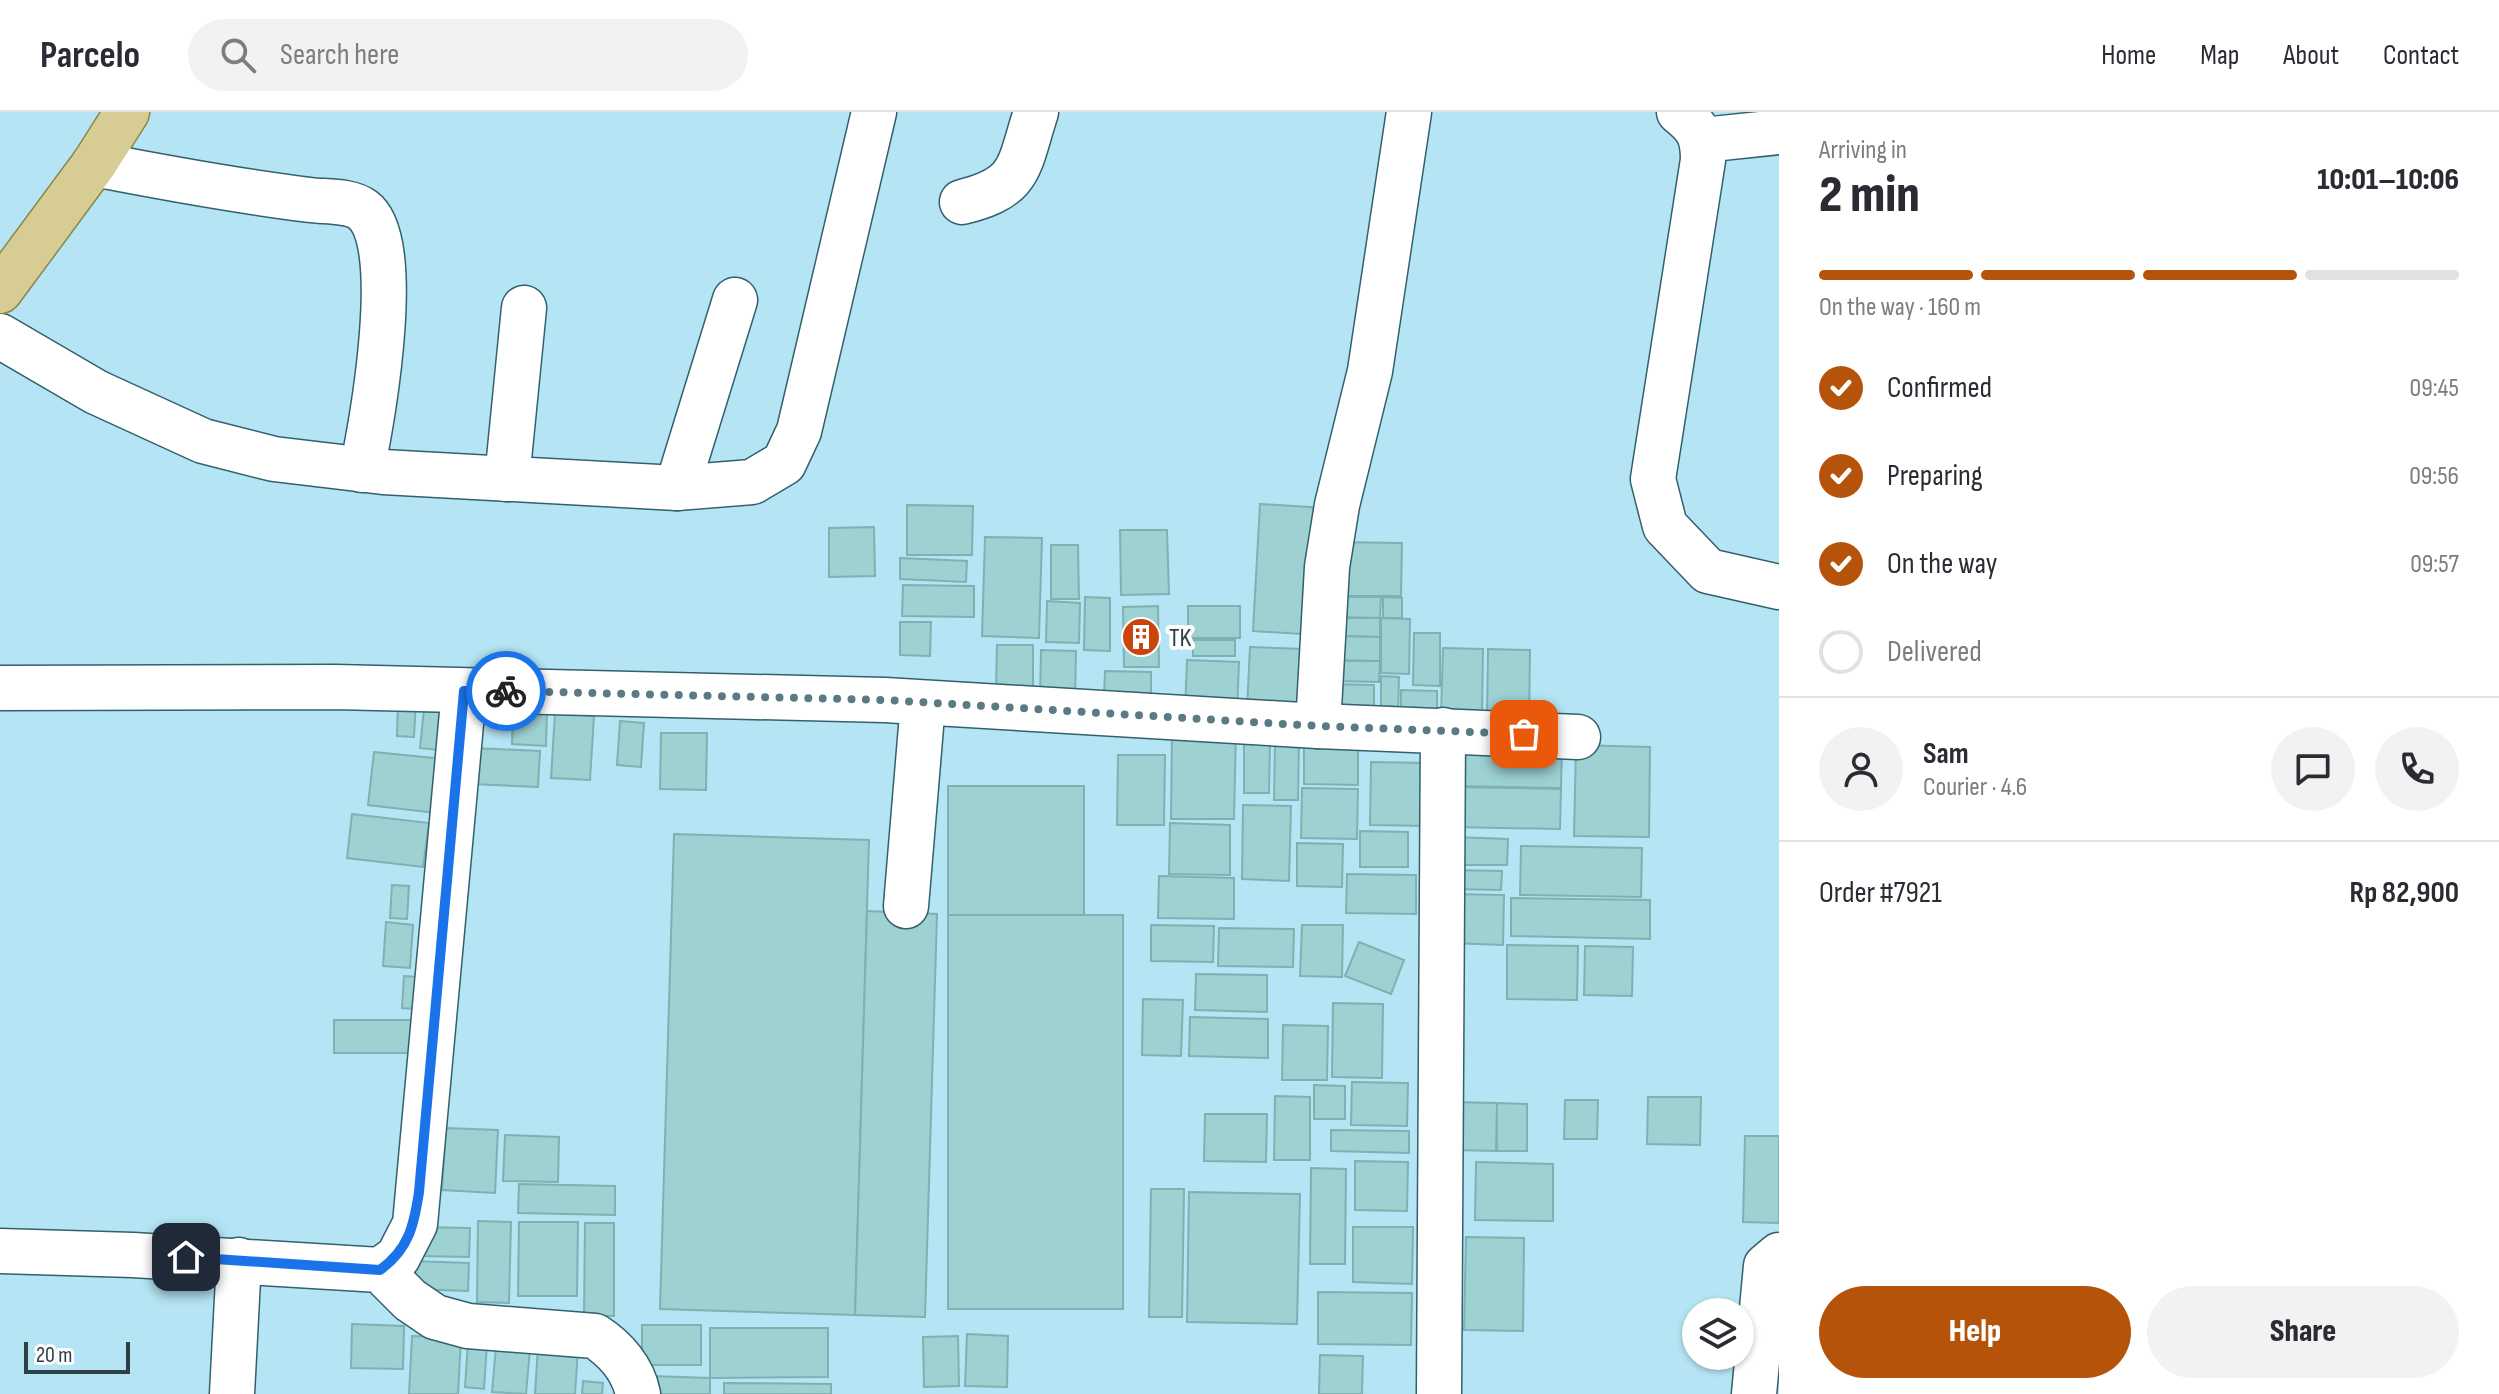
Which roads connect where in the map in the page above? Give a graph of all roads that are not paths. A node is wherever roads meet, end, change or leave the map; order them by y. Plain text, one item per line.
1 (127, 112) edge
2 (874, 112) edge
3 (1036, 112) edge
4 (1409, 112) edge
5 (1691, 126) edge
6 (1779, 132) edge
7 (94, 164) junction
8 (962, 202) dead end
9 (0, 291) edge
10 (735, 300) dead end
11 (524, 308) dead end
12 (0, 336) edge
13 (362, 470) junction
14 (507, 479) junction
15 (677, 488) junction
16 (1779, 587) edge
17 (0, 688) edge
18 (464, 691) junction
19 (923, 703) junction
20 (1318, 726) junction
21 (1443, 730) junction
22 (1578, 737) dead end
23 (906, 906) dead end
24 (0, 1251) edge
25 (1779, 1255) edge
26 (239, 1260) junction
27 (380, 1270) junction
28 (232, 1394) edge
29 (638, 1394) edge
30 (1439, 1394) edge
31 (1754, 1394) edge

1 - 7 main road
2 - 15 street
3 - 8 street
4 - 20 street
5 - 6 street
5 - 16 street
7 - 9 main road
7 - 13 street
10 - 15 street
11 - 14 street
12 - 13 street
13 - 14 street
14 - 15 street
17 - 18 street
18 - 19 street
18 - 27 street
19 - 20 street
19 - 23 street
20 - 21 street
21 - 22 street
21 - 30 street
24 - 26 street
25 - 31 street
26 - 27 street
26 - 28 street
27 - 29 street

